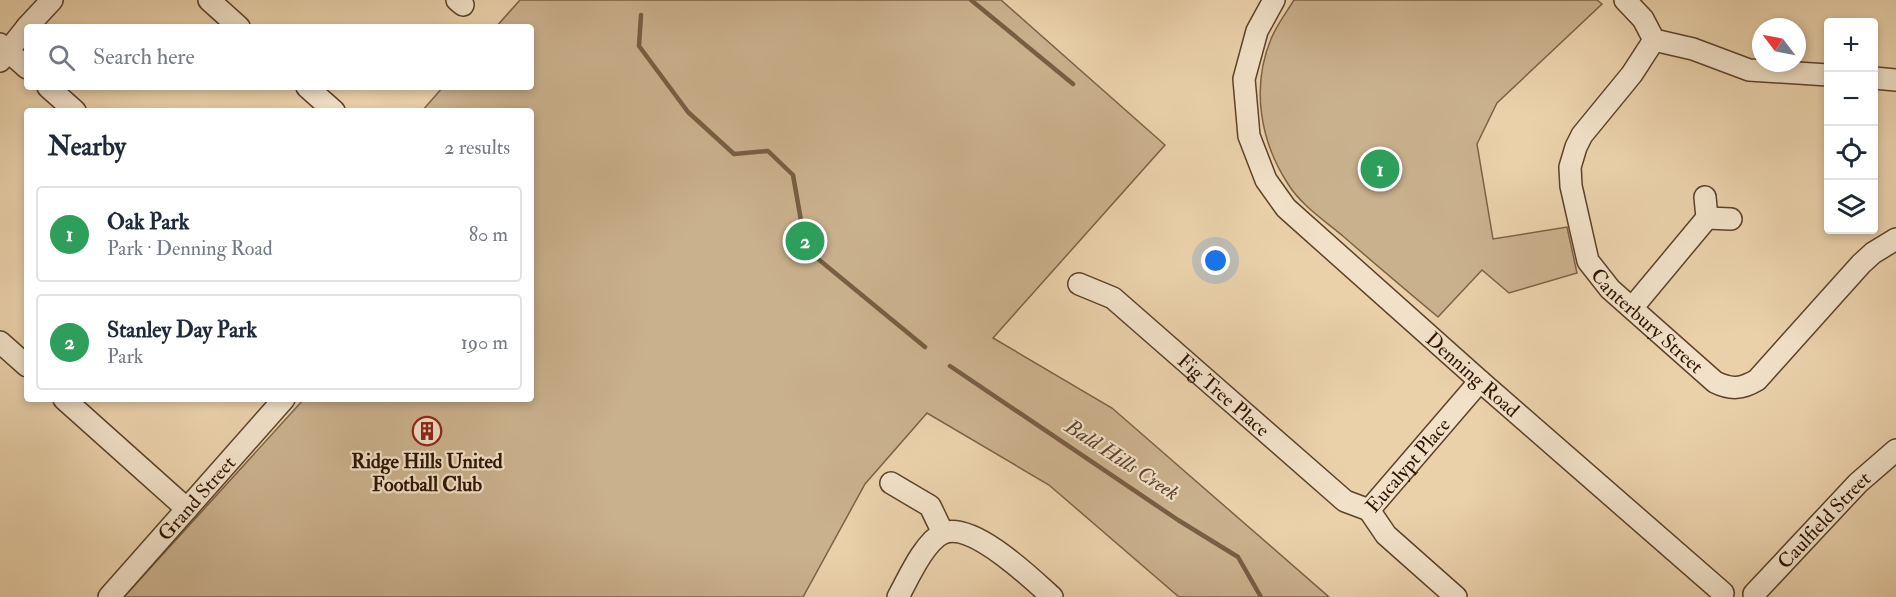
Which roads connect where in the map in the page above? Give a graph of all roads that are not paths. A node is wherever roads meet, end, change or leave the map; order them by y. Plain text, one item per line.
1 (52, 0) edge
2 (209, 0) edge
3 (1274, 0) edge
4 (1625, 0) edge
5 (30, 24) edge
6 (236, 24) edge
7 (24, 30) edge
8 (1654, 40) junction
9 (3, 52) edge
10 (24, 66) edge
11 (1824, 75) edge
12 (1878, 78) edge
13 (1896, 80) edge
14 (51, 90) edge
15 (310, 90) edge
16 (72, 108) edge
17 (331, 108) edge
18 (1705, 197) dead end
19 (1707, 218) junction
20 (1731, 219) dead end
21 (1896, 239) edge
22 (1079, 284) dead end
23 (1632, 308) junction
24 (0, 342) edge
25 (24, 363) edge
26 (1480, 381) junction
27 (67, 402) edge
28 (281, 402) edge
29 (1896, 450) edge
30 (891, 483) dead end
31 (187, 508) junction
32 (1369, 510) junction
33 (944, 533) junction
34 (1722, 595) edge
35 (1755, 595) edge
36 (109, 597) edge
37 (898, 597) edge
38 (1052, 597) edge
39 (1456, 597) edge

1 - 5 street
2 - 6 street
3 - 26 street, Denning Road
4 - 8 street
7 - 9 street
8 - 11 street
8 - 23 street, Canterbury Street
9 - 10 street
12 - 13 street
14 - 16 street
15 - 17 street
18 - 19 street
19 - 20 street
19 - 23 street
21 - 23 street, Canterbury Street
22 - 32 street, Fig Tree Place
24 - 25 street
26 - 32 street, Eucalypt Place
26 - 34 street, Denning Road
27 - 31 street
28 - 31 street, Grand Street
29 - 35 street, Caulfield Street
30 - 33 street
31 - 36 street, Grand Street
32 - 39 street, Eucalypt Place
33 - 37 street
33 - 38 street
34 - 35 street, Denning Road

